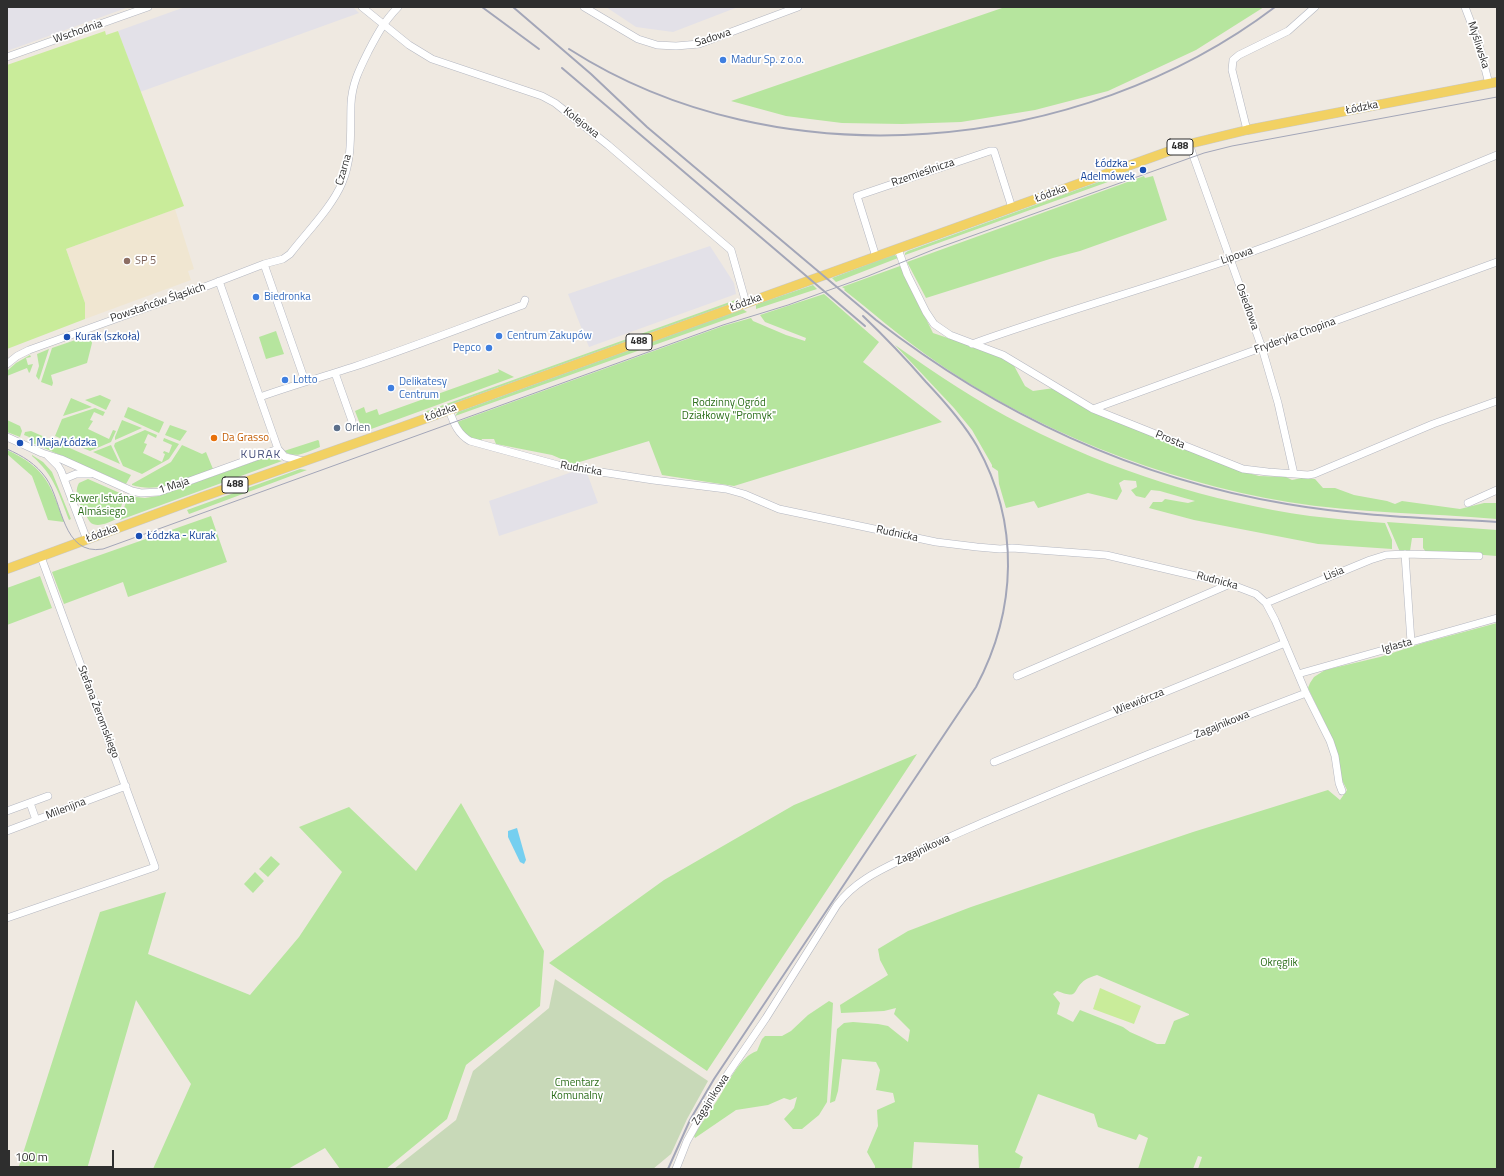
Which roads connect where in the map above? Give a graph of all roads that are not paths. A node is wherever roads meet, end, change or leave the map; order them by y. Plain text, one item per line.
1 (148, 7) edge
2 (362, 7) edge
3 (398, 7) edge
4 (584, 7) edge
5 (798, 7) edge
6 (1315, 7) edge
7 (1465, 7) edge
8 (383, 25) junction
9 (7, 57) edge
10 (1493, 83) edge
11 (1247, 130) junction
12 (1189, 144) junction
13 (1497, 155) edge
14 (1012, 208) junction
15 (898, 249) junction
16 (876, 257) junction
17 (1230, 259) junction
18 (1497, 262) edge
19 (264, 264) junction
20 (219, 281) junction
21 (525, 300) dead end
22 (746, 303) junction
23 (972, 344) junction
24 (1262, 348) junction
25 (7, 364) edge
26 (335, 373) junction
27 (305, 381) junction
28 (260, 397) junction
29 (1497, 401) edge
30 (1094, 409) junction
31 (449, 410) junction
32 (352, 421) dead end
33 (7, 437) edge
34 (278, 450) junction
35 (42, 452) junction
36 (305, 461) junction
37 (93, 474) junction
38 (1294, 474) junction
39 (64, 479) junction
40 (1497, 490) edge
41 (1468, 503) dead end
42 (87, 540) junction
43 (1405, 554) junction
44 (1479, 556) dead end
45 (40, 557) junction
46 (7, 569) edge
47 (1230, 584) junction
48 (1266, 603) junction
49 (1497, 618) edge
50 (1411, 642) junction
51 (1285, 643) junction
52 (1298, 674) junction
53 (1018, 676) dead end
54 (1306, 692) junction
55 (994, 762) dead end
56 (126, 786) junction
57 (1342, 791) dead end
58 (48, 796) dead end
59 (30, 803) junction
60 (7, 811) edge
61 (36, 820) junction
62 (7, 831) edge
63 (7, 918) edge
64 (676, 1169) edge

1 - 9 street, Wschodnia
2 - 8 street, Kolejowa
3 - 8 street, Czarna
4 - 5 street, Sadowa
6 - 11 street
7 - 10 street, Myśliwska
8 - 19 street, Czarna
8 - 22 street, Kolejowa
10 - 11 main road, Łódzka / 488
11 - 12 main road, Łódzka / 488
12 - 14 main road, Łódzka / 488
12 - 17 street, Osiedlowa
13 - 17 street, Lipowa
14 - 15 main road, Łódzka / 488
14 - 16 street, Rzemieślnicza
15 - 16 main road, Łódzka / 488
15 - 23 street, Prosta
16 - 22 main road, Łódzka / 488
17 - 23 street, Lipowa
17 - 24 street, Osiedlowa
18 - 24 street, Fryderyka Chopina
19 - 20 street, Czarna
19 - 27 street
20 - 25 street, Powstańców Śląskich
20 - 28 street, Powstańców Śląskich
21 - 26 street
22 - 31 main road, Łódzka / 488
23 - 30 street, Prosta
24 - 30 street, Fryderyka Chopina
24 - 38 street, Osiedlowa
26 - 27 street
26 - 32 street
27 - 28 street
28 - 34 street, Powstańców Śląskich
29 - 38 street, Prosta
30 - 38 street, Prosta
31 - 36 main road, Łódzka / 488
31 - 47 street, Rudnicka
33 - 35 street, 1 Maja
34 - 36 street
34 - 37 street, 1 Maja
35 - 37 street, 1 Maja
35 - 39 street, 1 Maja
36 - 42 main road, Łódzka / 488
37 - 39 street
39 - 42 street, 1 Maja
40 - 41 street
42 - 45 main road, Łódzka / 488
43 - 44 street, Lisia
43 - 48 street, Lisia
43 - 50 street
45 - 46 main road, Łódzka / 488
45 - 56 street, Stefana Żeromskiego
47 - 48 street, Rudnicka
47 - 53 street
48 - 51 street, Rudnicka
49 - 50 street, Iglasta
50 - 52 street, Iglasta
51 - 52 street, Rudnicka
51 - 55 street, Wiewiórcza
52 - 54 street, Rudnicka
54 - 57 street, Rudnicka
54 - 64 street, Zagajnikowa
56 - 61 street, Milenijna
56 - 63 street, Stefana Żeromskiego
58 - 59 street
59 - 60 street
59 - 61 street
61 - 62 street, Milenijna

